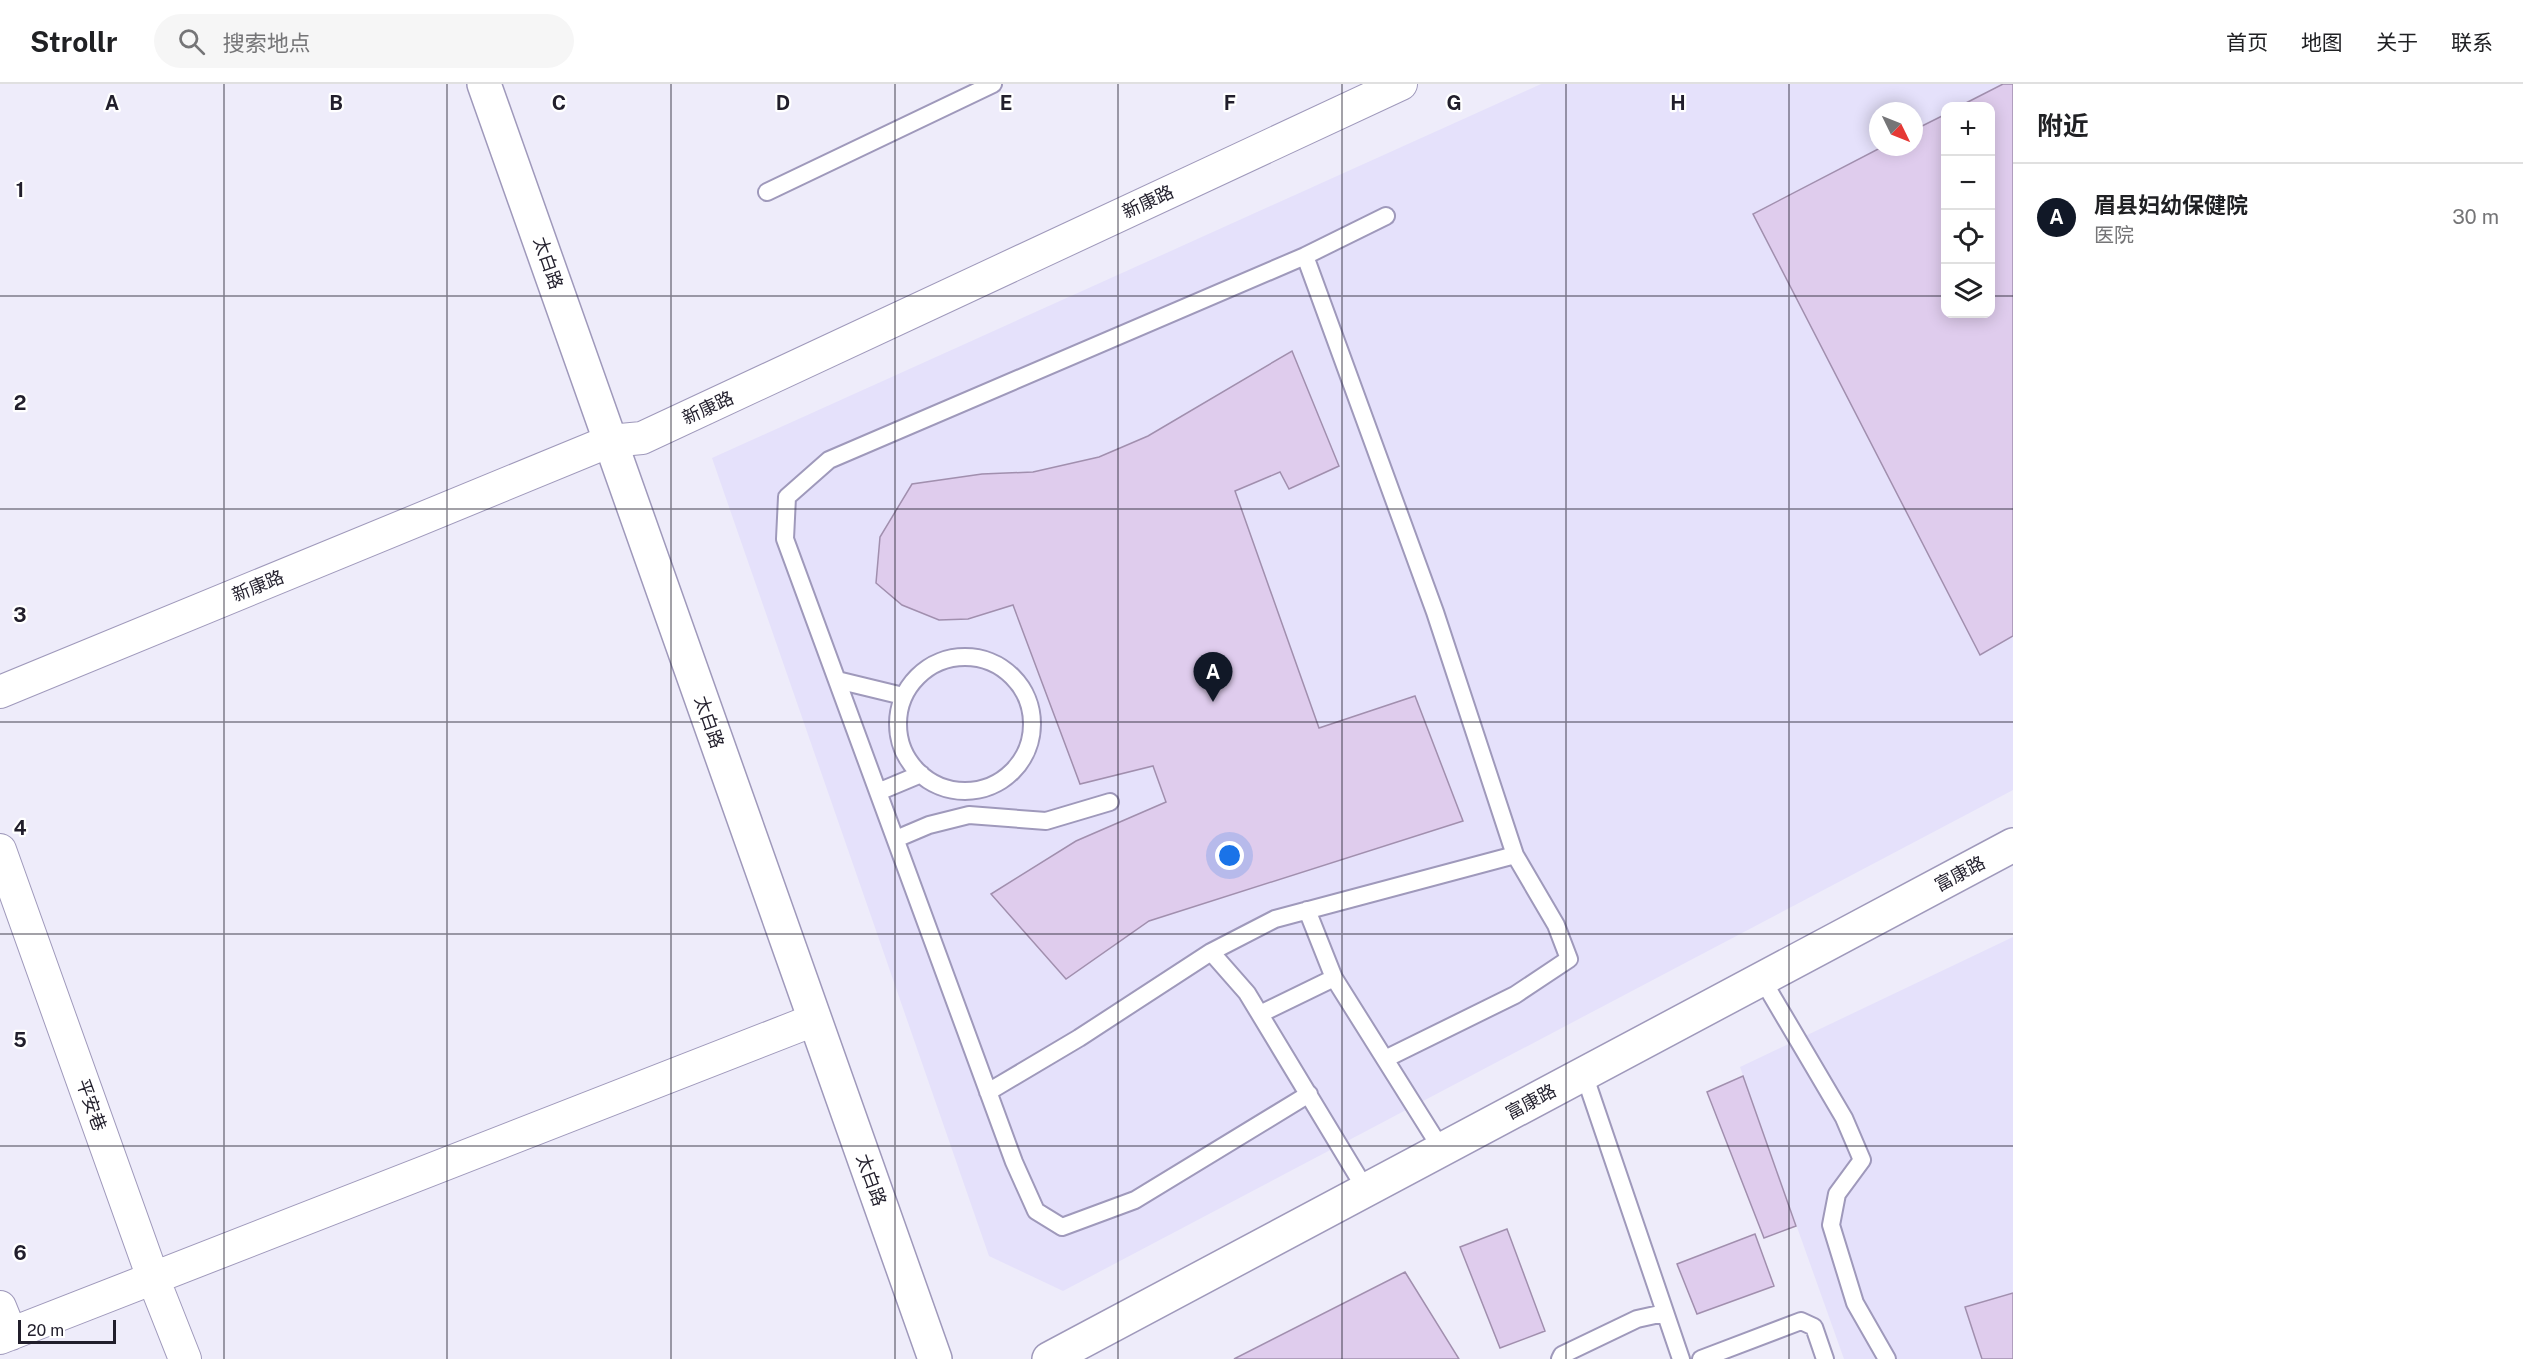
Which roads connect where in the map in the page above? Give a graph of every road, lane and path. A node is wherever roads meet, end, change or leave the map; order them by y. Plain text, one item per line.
1 (484, 84) edge
2 (993, 84) edge
3 (1401, 84) edge
4 (767, 192) dead end
5 (1386, 216) dead end
6 (1305, 256) junction
7 (610, 441) junction
8 (837, 680) junction
9 (0, 692) edge
10 (903, 696) junction
11 (921, 774) junction
12 (878, 792) junction
13 (1110, 801) dead end
14 (896, 839) junction
15 (2013, 846) edge
16 (0, 850) edge
17 (1515, 855) junction
18 (1307, 910) junction
19 (1211, 952) junction
20 (1334, 978) junction
21 (1762, 979) junction
22 (1260, 1014) junction
23 (814, 1020) junction
24 (1385, 1059) junction
25 (1584, 1074) junction
26 (988, 1092) junction
27 (1309, 1094) junction
28 (1442, 1150) junction
29 (1366, 1190) junction
30 (153, 1278) junction
31 (1664, 1312) junction
32 (4, 1326) edge
33 (185, 1359) edge
34 (935, 1359) edge
35 (1048, 1359) edge
36 (1560, 1359) edge
37 (1681, 1359) edge
38 (1701, 1359) edge
39 (1825, 1359) edge
40 (1887, 1359) edge

1 - 7 main road, 太白路
2 - 4 lane
3 - 7 street, 新康路
5 - 6 lane
6 - 8 lane
6 - 17 lane
7 - 9 street, 新康路
7 - 23 main road, 太白路
8 - 10 lane
8 - 12 lane
10 - 11 lane
10 - 11 lane
11 - 12 lane
12 - 14 lane
13 - 14 lane
14 - 26 lane
15 - 21 main road, 富康路
16 - 30 street, 平安巷
17 - 18 lane
17 - 24 lane
18 - 19 lane
18 - 20 lane
19 - 22 lane
19 - 26 lane
20 - 22 lane
20 - 24 lane
21 - 25 main road, 富康路
21 - 40 lane
22 - 27 lane
23 - 30 street
23 - 34 main road, 太白路
24 - 28 lane
25 - 28 main road, 富康路
25 - 31 lane
26 - 27 lane
27 - 29 lane
28 - 29 main road, 富康路
29 - 35 main road, 富康路
30 - 32 street
30 - 33 street, 平安巷
31 - 36 lane
31 - 37 lane
38 - 39 lane

